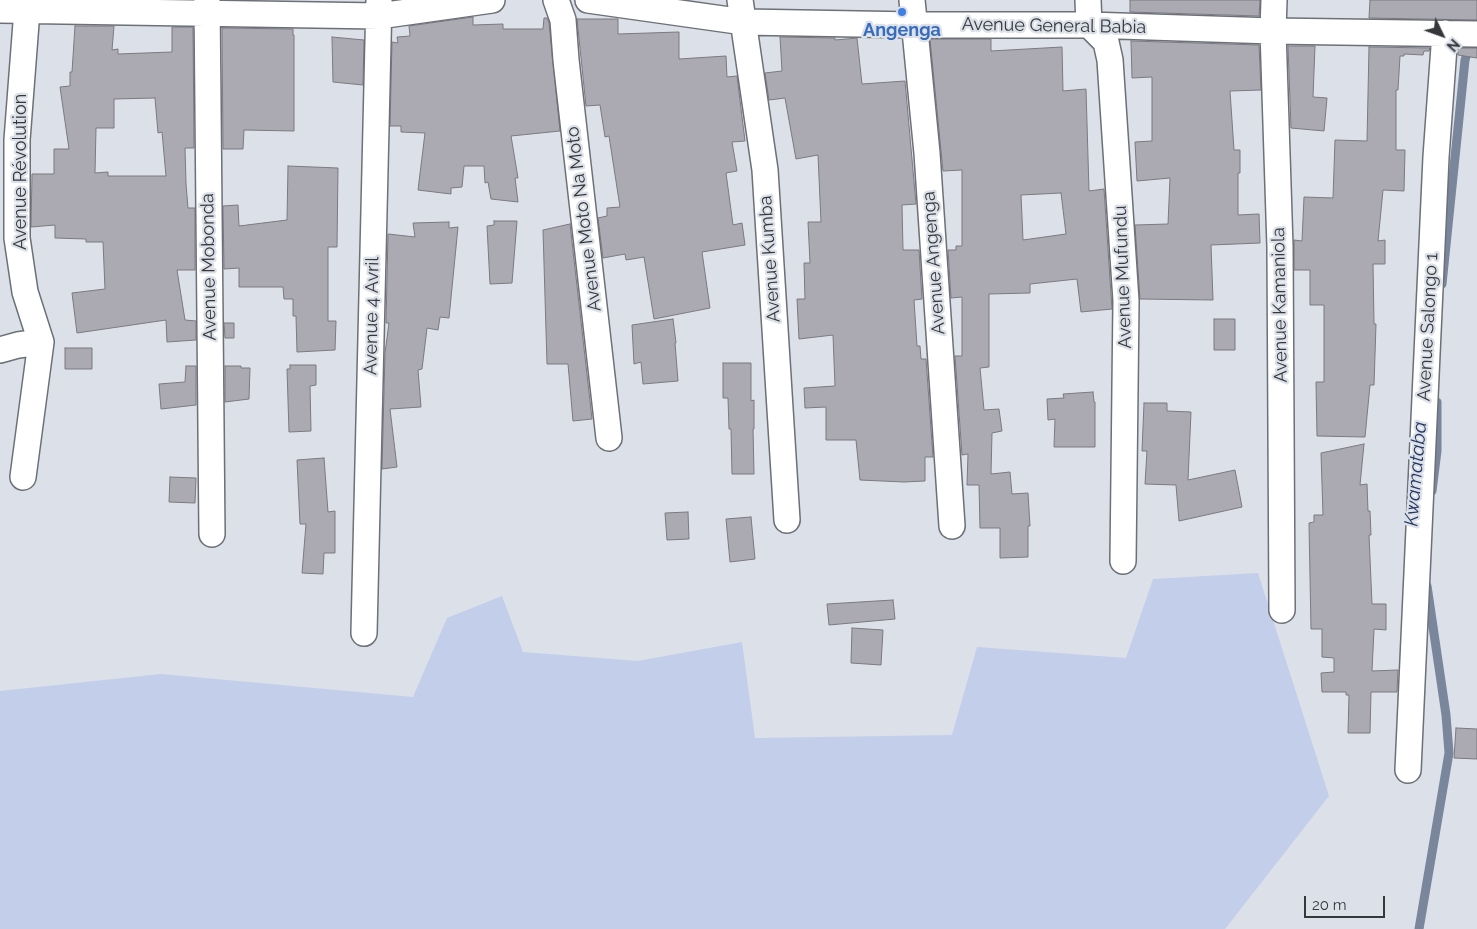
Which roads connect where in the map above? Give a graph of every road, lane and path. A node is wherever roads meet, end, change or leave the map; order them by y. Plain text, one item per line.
1 (492, 0) edge
2 (556, 0) edge
3 (588, 0) edge
4 (912, 0) edge
5 (1088, 0) edge
6 (1274, 0) edge
7 (26, 5) edge
8 (206, 7) edge
9 (379, 8) edge
10 (0, 10) edge
11 (742, 11) edge
12 (1089, 24) junction
13 (915, 25) junction
14 (1273, 31) junction
15 (1461, 34) edge
16 (41, 342) junction
17 (0, 350) edge
18 (609, 438) dead end
19 (23, 477) dead end
20 (787, 520) dead end
21 (952, 526) dead end
22 (212, 534) dead end
23 (1124, 561) dead end
24 (1282, 610) dead end
25 (364, 633) dead end
26 (1408, 770) dead end

1 - 9 street
2 - 18 street, Avenue Moto Na Moto
3 - 11 street, Avenue General Babia
4 - 13 street, Avenue Angenga
5 - 12 street
6 - 14 street, Avenue Kamaniola
7 - 8 street
7 - 10 street
7 - 16 street, Avenue Révolution
8 - 9 street
8 - 22 street, Avenue Mobonda
9 - 25 street, Avenue 4 Avril
11 - 13 street, Avenue General Babia
11 - 20 street, Avenue Kumba
12 - 13 street, Avenue General Babia
12 - 14 street, Avenue General Babia
12 - 23 street, Avenue Mufundu
13 - 21 street, Avenue Angenga
14 - 15 street, Avenue General Babia
14 - 24 street, Avenue Kamaniola
15 - 26 street, Avenue Salongo 1
16 - 17 street
16 - 19 street

